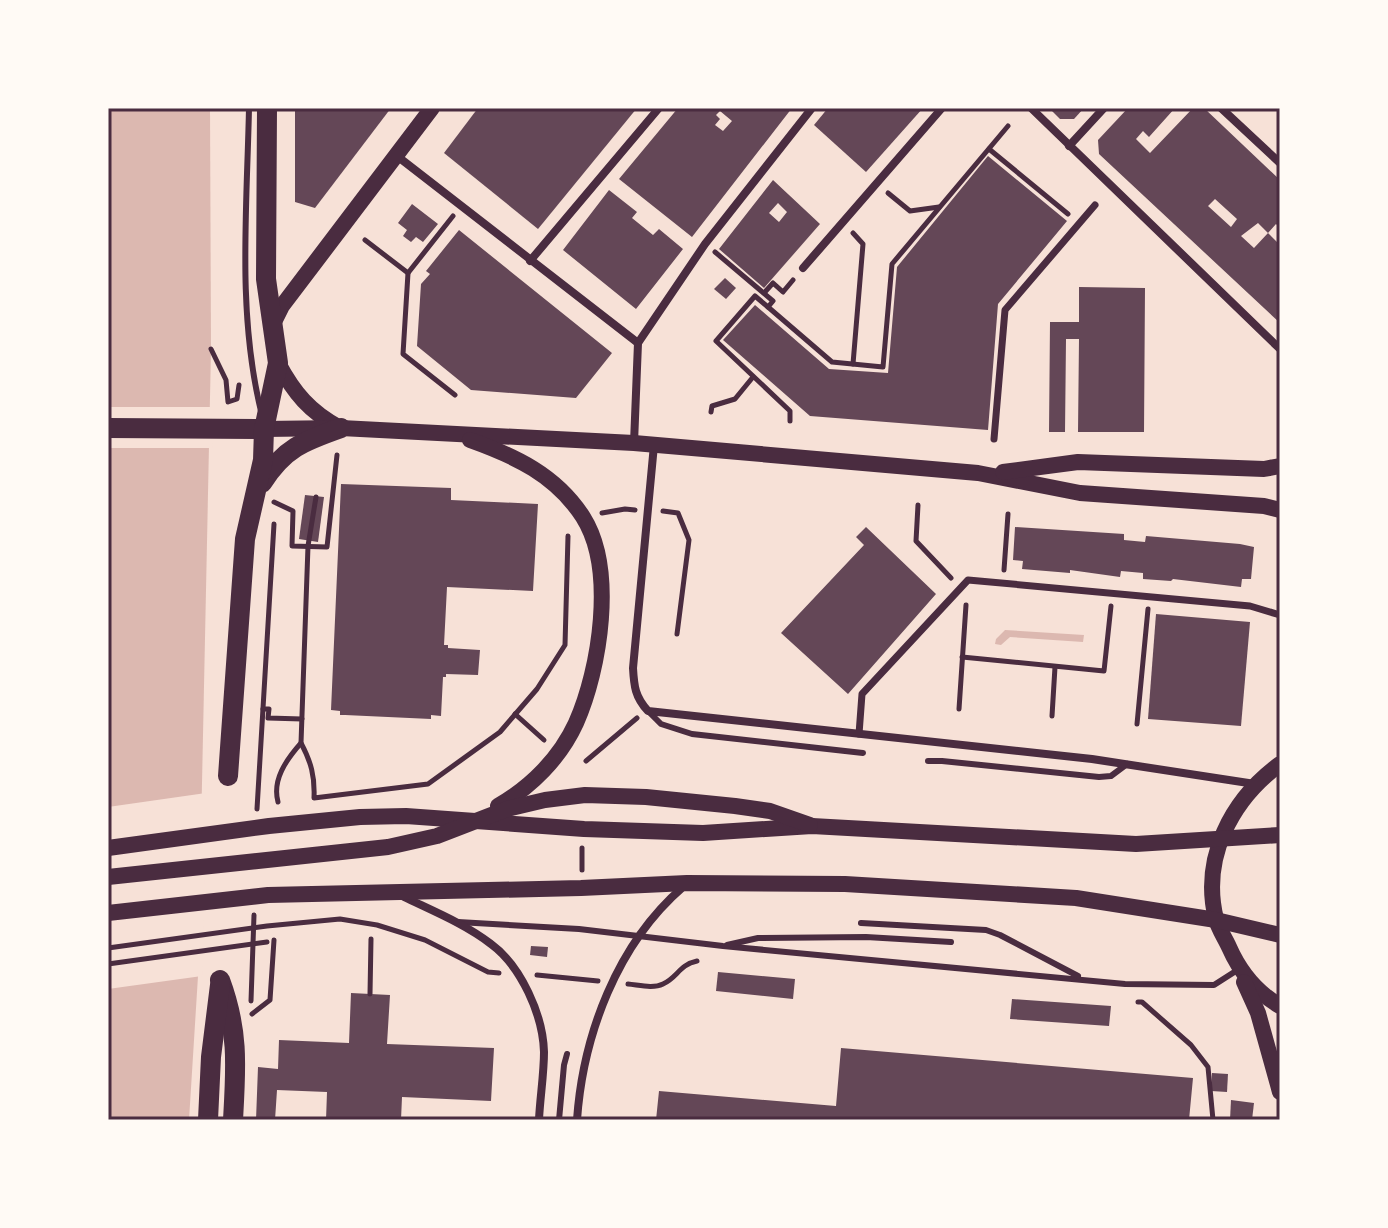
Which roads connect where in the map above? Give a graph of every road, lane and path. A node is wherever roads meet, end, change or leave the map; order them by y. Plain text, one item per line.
1 (249, 108) edge
2 (267, 108) edge
3 (432, 108) edge
4 (659, 108) edge
5 (812, 108) edge
6 (942, 108) edge
7 (1031, 108) edge
8 (1104, 108) edge
9 (1221, 108) edge
10 (1008, 126) dead end
11 (1069, 146) junction
12 (989, 149) junction
13 (397, 156) junction
14 (1280, 163) edge
15 (877, 183) junction
16 (1095, 205) dead end
17 (461, 206) junction
18 (940, 206) junction
19 (844, 221) junction
20 (1079, 223) junction
21 (365, 240) dead end
22 (705, 244) junction
23 (530, 261) junction
24 (803, 268) joint
25 (408, 273) junction
26 (764, 293) junction
27 (768, 307) junction
28 (272, 326) junction
29 (638, 343) junction
30 (211, 349) dead end
31 (1280, 349) edge
32 (278, 363) junction
33 (853, 364) junction
34 (754, 376) junction
35 (240, 384) dead end
36 (455, 395) dead end
37 (711, 412) dead end
38 (790, 421) dead end
39 (108, 428) edge
40 (341, 428) junction
41 (264, 429) junction
42 (453, 433) junction
43 (994, 439) dead end
44 (634, 443) junction
45 (654, 445) junction
46 (337, 455) dead end
47 (1280, 466) edge
48 (991, 474) junction
49 (256, 493) junction
50 (316, 497) dead end
51 (276, 503) dead end
52 (918, 505) dead end
53 (636, 510) dead end
54 (1280, 510) edge
55 (293, 511) dead end
56 (662, 511) dead end
57 (596, 514) dead end
58 (1008, 514) dead end
59 (568, 532) dead end
60 (308, 546) junction
61 (968, 580) junction
62 (1002, 583) junction
63 (1112, 593) junction
64 (1149, 596) junction
65 (1280, 615) edge
66 (677, 634) dead end
67 (962, 657) junction
68 (1055, 667) junction
69 (263, 709) junction
70 (959, 709) dead end
71 (644, 713) junction
72 (515, 714) junction
73 (1052, 716) dead end
74 (302, 719) junction
75 (1137, 724) dead end
76 (859, 734) junction
77 (546, 742) dead end
78 (301, 743) junction
79 (863, 753) dead end
80 (571, 758) dead end
81 (586, 761) junction
82 (928, 761) dead end
83 (1127, 764) junction
84 (1280, 764) edge
85 (586, 773) dead end
86 (228, 776) dead end
87 (1255, 784) junction
88 (278, 802) dead end
89 (257, 812) dead end
90 (472, 821) junction
91 (812, 826) junction
92 (1280, 835) edge
93 (1221, 837) junction
94 (582, 843) dead end
95 (108, 848) edge
96 (582, 871) dead end
97 (108, 877) edge
98 (687, 883) junction
99 (392, 891) junction
100 (254, 906) dead end
101 (108, 913) edge
102 (1216, 920) junction
103 (454, 921) junction
104 (861, 923) dead end
105 (1280, 935) edge
106 (640, 937) junction
107 (371, 939) dead end
108 (274, 940) dead end
109 (267, 942) dead end
110 (951, 942) dead end
111 (723, 946) junction
112 (108, 948) edge
113 (704, 962) dead end
114 (108, 964) edge
115 (1239, 969) junction
116 (517, 974) junction
117 (1083, 979) junction
118 (611, 982) junction
119 (370, 994) dead end
120 (1133, 1002) dead end
121 (1280, 1006) edge
122 (567, 1054) dead end
123 (1280, 1092) edge
124 (208, 1120) edge
125 (233, 1120) edge
126 (539, 1120) edge
127 (559, 1120) edge
128 (577, 1120) edge
129 (1213, 1120) edge

1 - 41 lane
2 - 28 main road
3 - 13 main road
4 - 23 street
5 - 22 street
6 - 15 street
7 - 11 street
8 - 11 street
9 - 14 street
10 - 12 path
11 - 31 street
12 - 18 path
12 - 20 path
13 - 17 street
13 - 28 main road
15 - 18 path
15 - 19 street
16 - 20 street
17 - 23 street
17 - 25 path
18 - 33 path
19 - 24 street
19 - 33 path
20 - 43 street
21 - 25 path
22 - 26 path
22 - 29 street
23 - 29 street
24 - 26 path
25 - 36 path
26 - 27 path
27 - 33 path
27 - 34 path
28 - 32 main road
29 - 44 street
30 - 35 path
32 - 40 main road
32 - 41 main road
34 - 37 path
34 - 38 path
39 - 41 main road
40 - 41 main road
40 - 42 main road
40 - 49 main road
41 - 49 main road
42 - 44 main road
42 - 90 main road
44 - 45 main road
45 - 48 main road
45 - 71 street
46 - 60 path
47 - 48 main road
48 - 54 main road
49 - 86 main road
50 - 60 path
51 - 69 path
52 - 61 path
53 - 57 path
55 - 60 path
56 - 66 path
58 - 62 path
59 - 72 path
60 - 74 path
61 - 62 street
61 - 67 path
61 - 76 street
62 - 63 street
63 - 64 street
63 - 68 path
64 - 65 street
64 - 75 path
67 - 68 path
67 - 70 path
68 - 73 path
69 - 74 path
69 - 89 path
71 - 76 street
71 - 79 lane
71 - 81 path
72 - 77 path
72 - 78 path
74 - 78 path
76 - 83 street
78 - 88 path
80 - 81 path
81 - 85 path
82 - 83 lane
83 - 87 street
84 - 87 main road
87 - 93 main road
90 - 91 main road
90 - 91 main road
90 - 95 main road
90 - 97 main road
91 - 93 main road
92 - 93 main road
93 - 102 main road
94 - 96 path
98 - 99 main road
98 - 102 main road
98 - 106 street
99 - 101 main road
99 - 103 street
100 - 108 path
102 - 105 main road
102 - 115 main road
103 - 106 lane
103 - 116 street
104 - 117 lane
106 - 111 lane
106 - 118 street
107 - 119 path
109 - 114 path
110 - 111 lane
111 - 117 lane
112 - 116 path
113 - 118 path
115 - 117 lane
115 - 121 main road
115 - 123 main road
116 - 118 path
116 - 126 street
118 - 128 street
120 - 129 path
122 - 127 lane
124 - 125 main road

